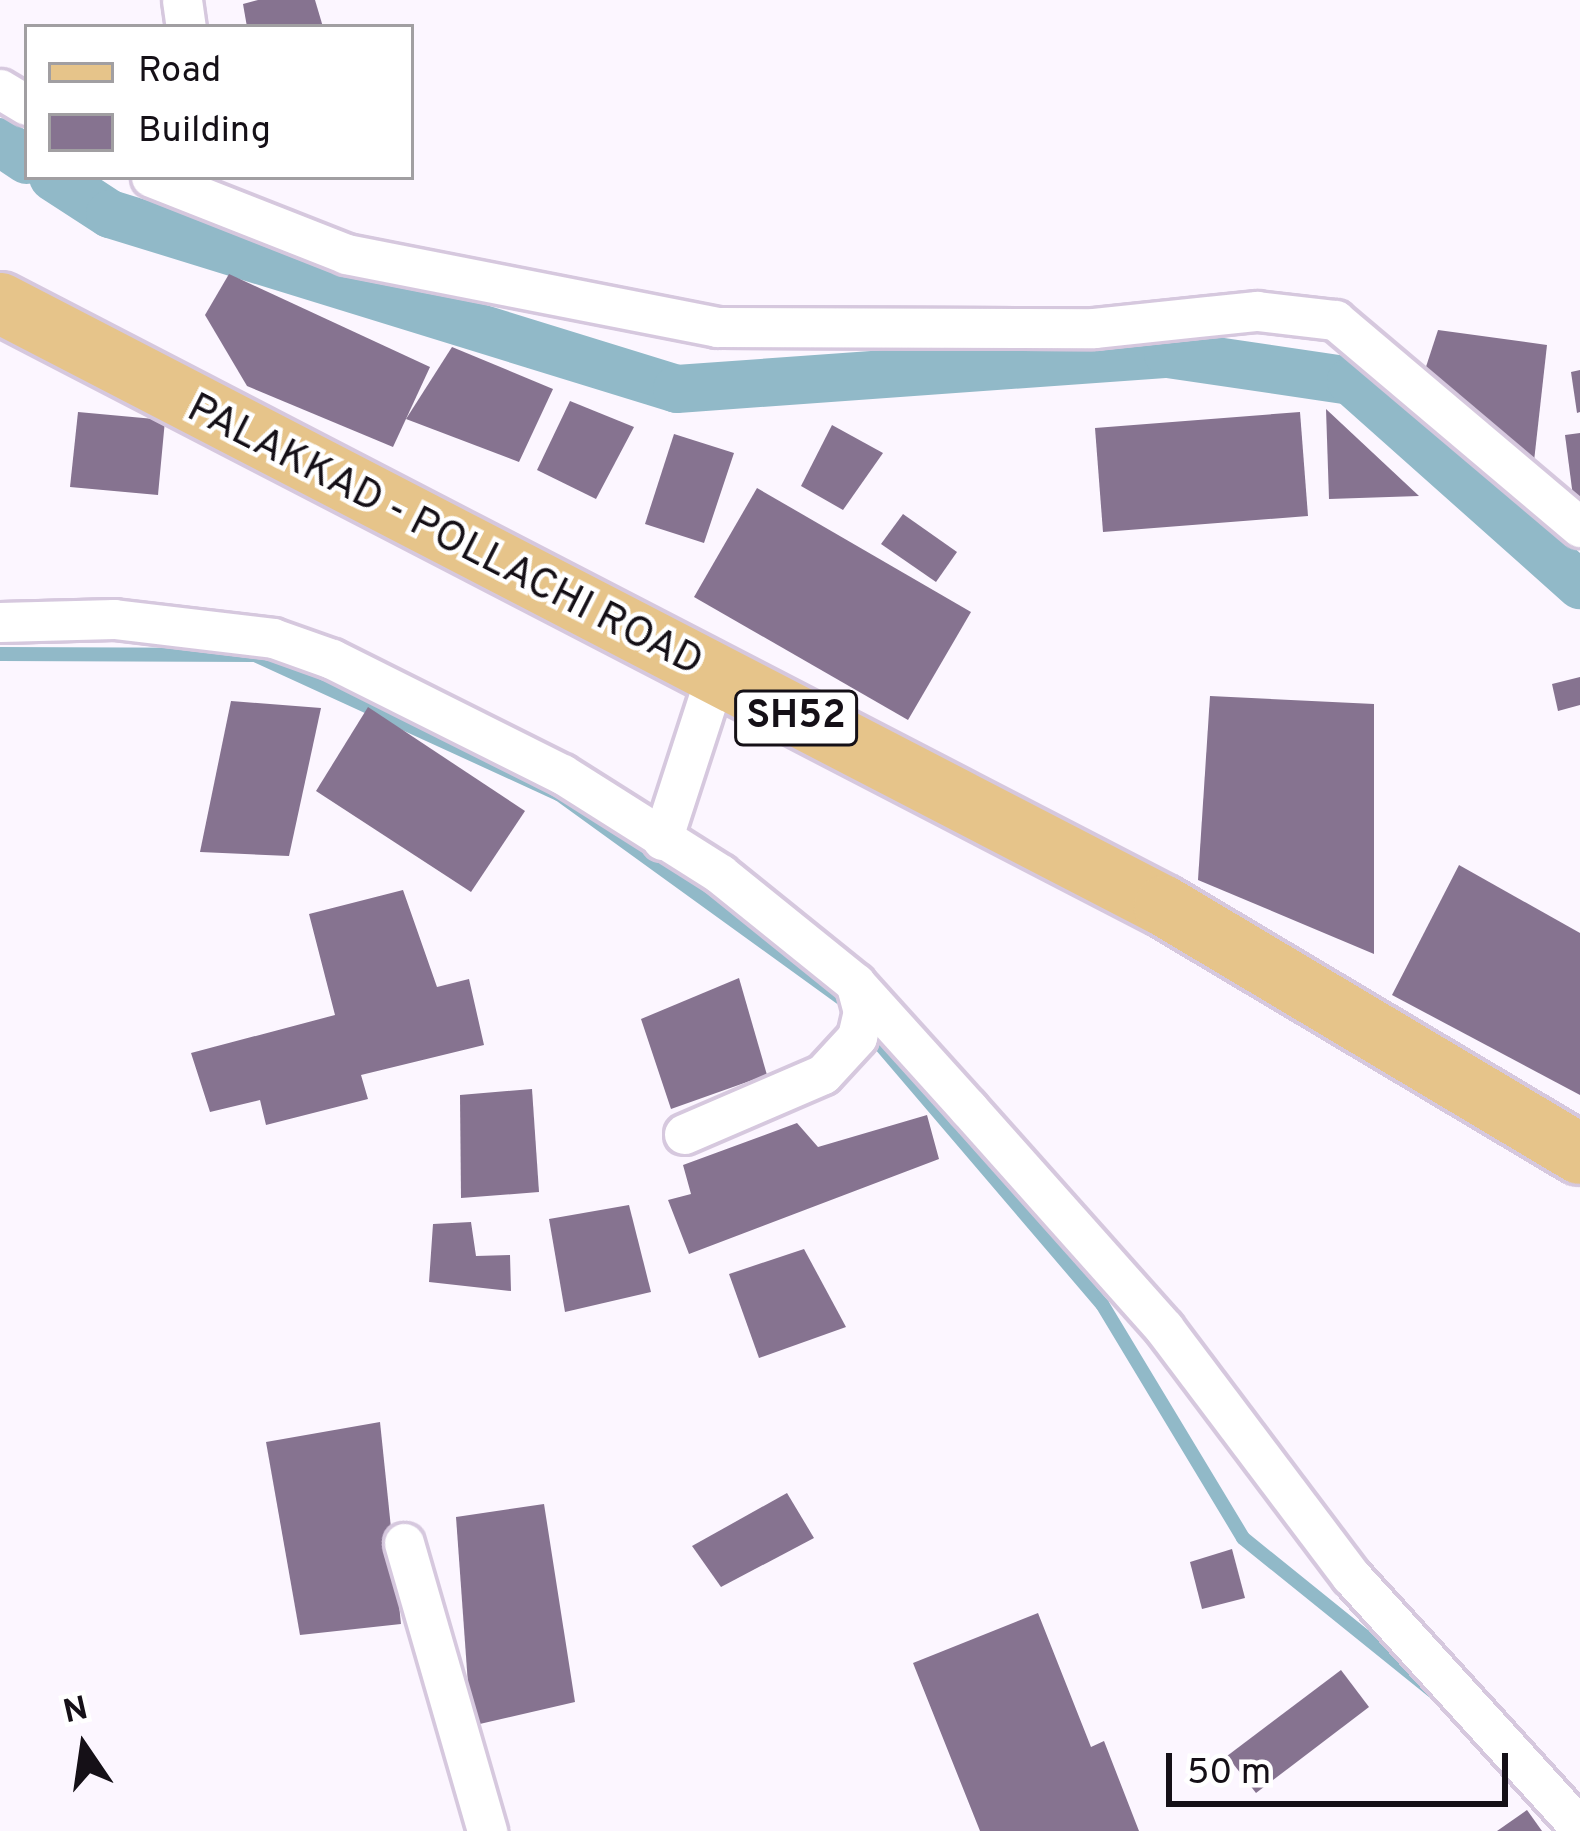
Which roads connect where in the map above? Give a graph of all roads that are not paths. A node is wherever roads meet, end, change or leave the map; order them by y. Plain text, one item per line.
1 (191, 184) edge
2 (0, 303) edge
3 (1580, 527) edge
4 (0, 622) edge
5 (715, 677) junction
6 (662, 840) junction
7 (855, 983) junction
8 (684, 1135) dead end
9 (1580, 1154) edge
10 (404, 1544) dead end
11 (1580, 1828) edge
12 (487, 1831) edge

1 - 3 street
2 - 5 main road, PALAKKAD - POLLACHI ROAD / SH52
4 - 6 street
5 - 6 street
5 - 9 main road, PALAKKAD - POLLACHI ROAD / SH52
6 - 7 street
7 - 8 street
7 - 11 street
10 - 12 street

